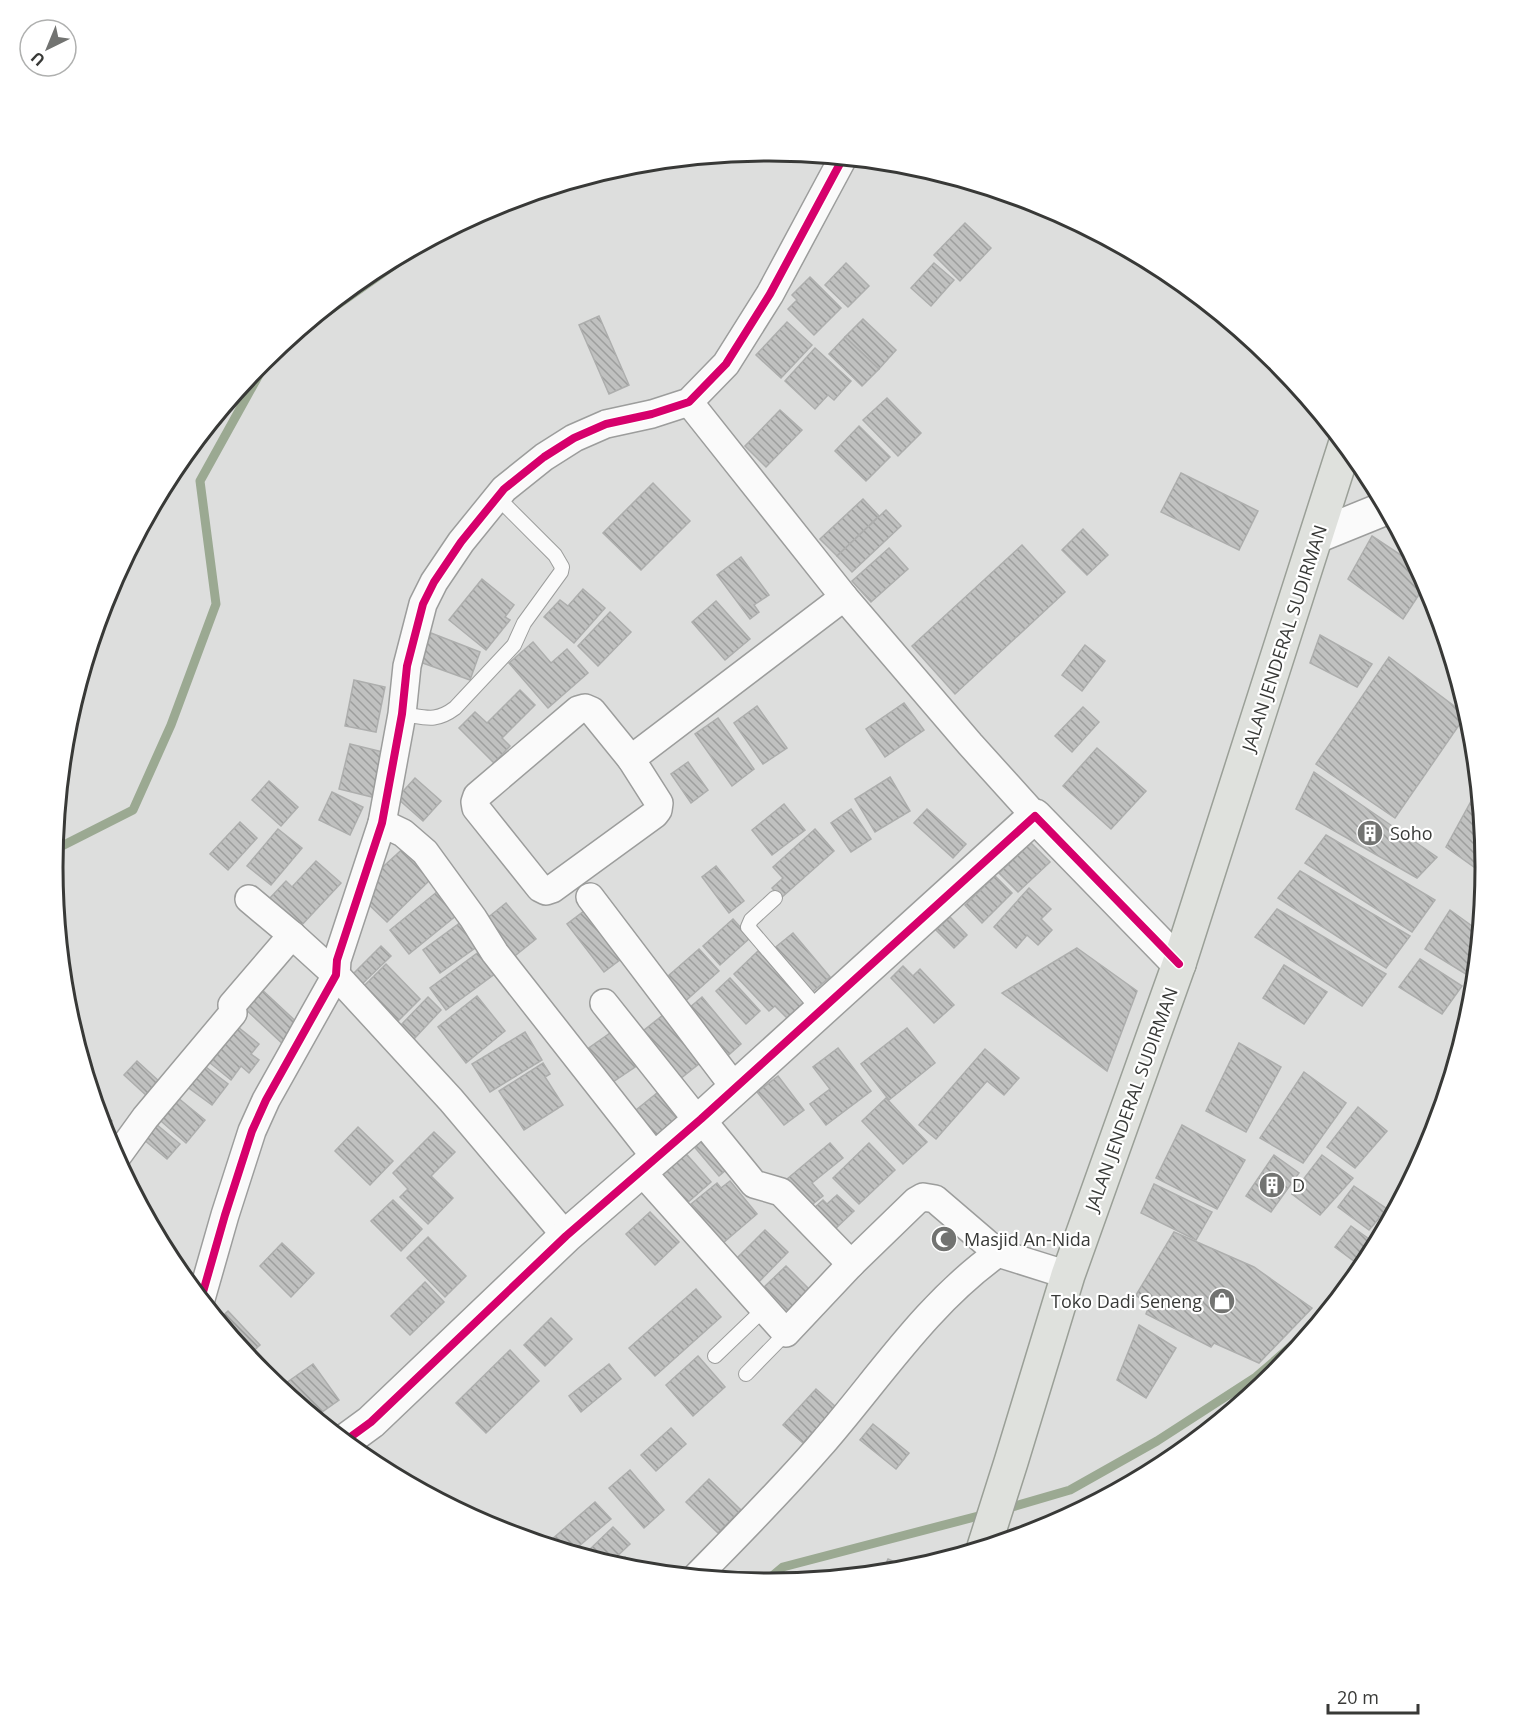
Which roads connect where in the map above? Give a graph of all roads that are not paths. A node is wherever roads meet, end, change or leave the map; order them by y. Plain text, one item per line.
1 (839, 165) edge
2 (689, 402) junction
3 (1342, 455) edge
4 (497, 497) junction
5 (1378, 511) edge
6 (1317, 536) junction
7 (844, 597) junction
8 (402, 714) junction
9 (631, 759) junction
10 (1035, 816) junction
11 (382, 823) junction
12 (590, 897) dead end
13 (775, 898) dead end
14 (249, 899) dead end
15 (292, 935) junction
16 (1179, 964) junction
17 (336, 975) junction
18 (604, 1003) dead end
19 (820, 1011) junction
20 (735, 1088) junction
21 (699, 1120) junction
22 (122, 1149) edge
23 (649, 1164) junction
24 (567, 1236) junction
25 (998, 1253) junction
26 (851, 1264) junction
27 (1068, 1275) junction
28 (204, 1290) edge
29 (764, 1309) junction
30 (786, 1334) junction
31 (715, 1356) dead end
32 (746, 1374) dead end
33 (352, 1436) edge
34 (988, 1534) edge
35 (703, 1569) edge

1 - 2 street
2 - 4 street
2 - 7 street
3 - 6 main road, JALAN JENDERAL SUDIRMAN
4 - 8 street
4 - 8 lane
5 - 6 street
6 - 16 main road, JALAN JENDERAL SUDIRMAN
7 - 9 street
7 - 10 street
8 - 11 street
9 - 9 street
10 - 16 street
10 - 19 street
11 - 17 street
11 - 23 street
12 - 20 street
13 - 19 lane
14 - 15 street
15 - 17 street
15 - 22 street
16 - 27 main road, JALAN JENDERAL SUDIRMAN
17 - 24 street
17 - 28 street
18 - 21 street
19 - 20 street
20 - 21 street
21 - 23 street
21 - 26 street
23 - 24 street
23 - 29 street
24 - 33 street
25 - 26 street
25 - 27 street
25 - 35 street
26 - 30 street
27 - 34 main road, JALAN JENDERAL SUDIRMAN
29 - 30 street
29 - 31 lane
30 - 32 lane

